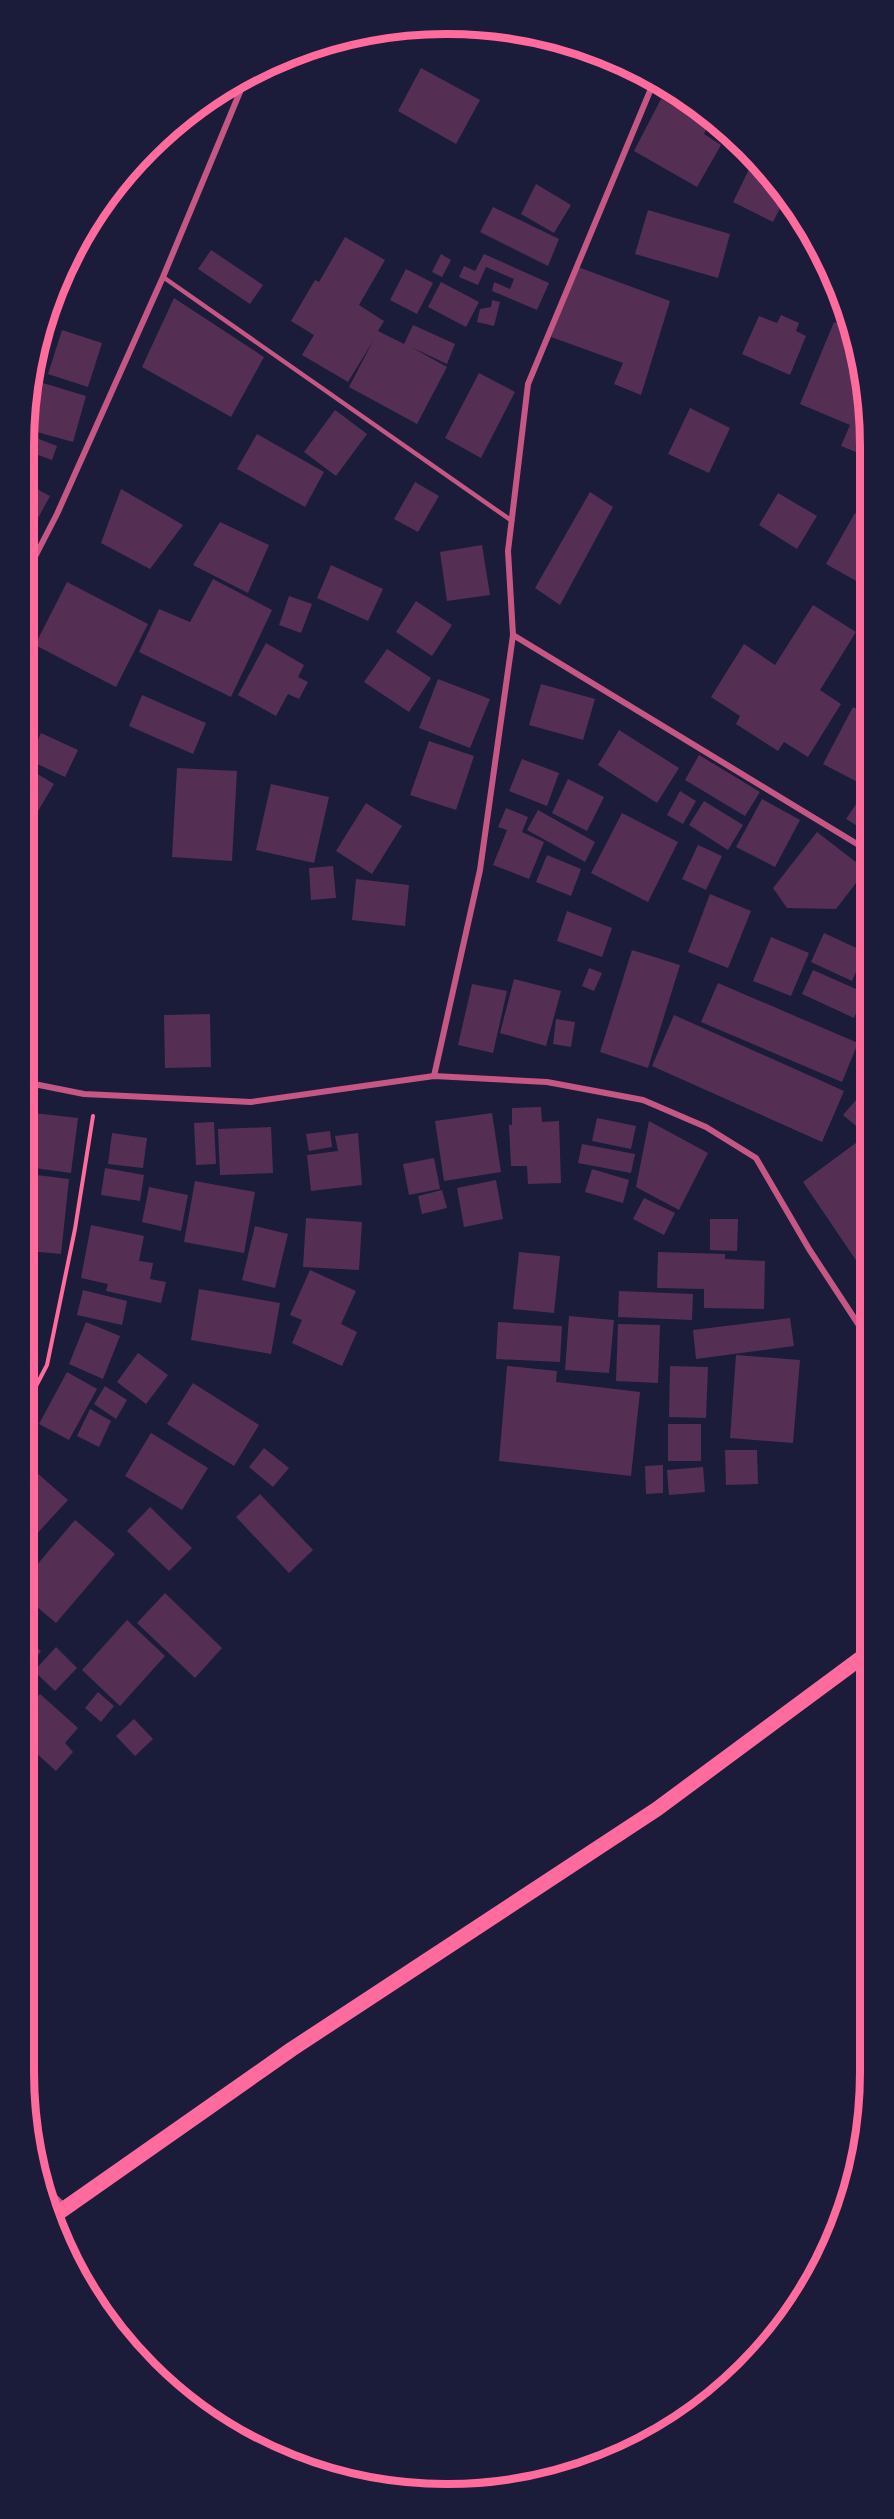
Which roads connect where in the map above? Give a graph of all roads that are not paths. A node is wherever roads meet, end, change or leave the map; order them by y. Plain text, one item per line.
1 (651, 89) edge
2 (241, 90) edge
3 (163, 277) junction
4 (512, 521) junction
5 (34, 559) edge
6 (513, 635) junction
7 (860, 846) edge
8 (434, 1076) junction
9 (34, 1085) edge
10 (860, 1327) edge
11 (860, 1659) edge
12 (53, 2195) edge
13 (67, 2208) junction
14 (59, 2213) edge

1 - 4 street
2 - 3 street
3 - 4 lane
3 - 5 street
4 - 6 street
6 - 7 street
6 - 8 street
8 - 9 street
8 - 10 street
11 - 13 main road
12 - 13 street
13 - 14 main road

